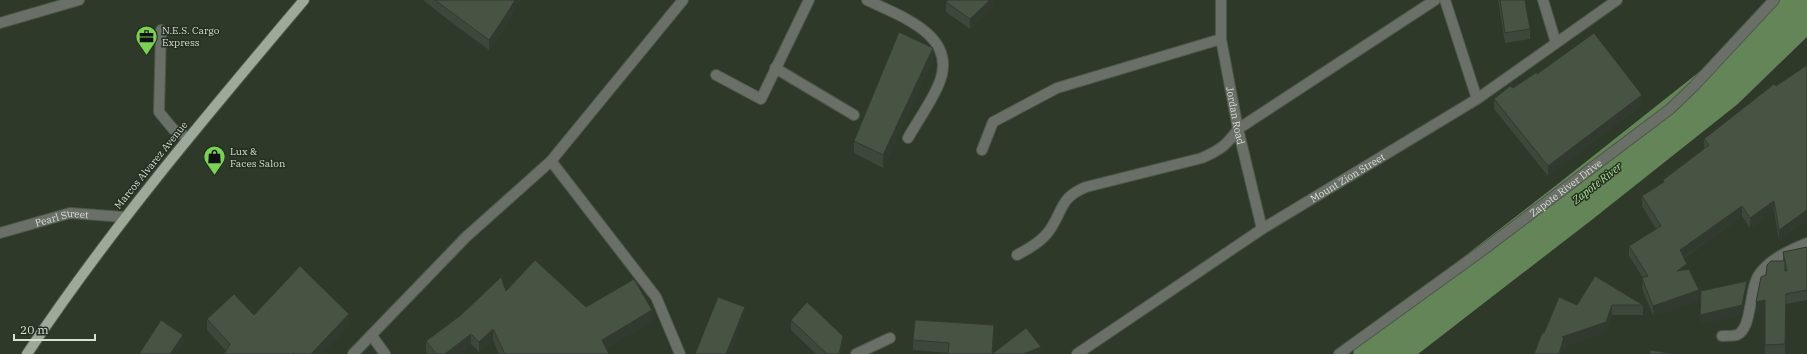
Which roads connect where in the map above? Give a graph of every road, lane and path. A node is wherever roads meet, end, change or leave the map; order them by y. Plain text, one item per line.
1 (80, 0) edge
2 (304, 0) edge
3 (683, 0) edge
4 (809, 0) edge
5 (867, 0) edge
6 (1221, 0) edge
7 (1435, 0) edge
8 (1445, 0) edge
9 (1543, 0) edge
10 (1617, 0) edge
11 (1774, 0) edge
12 (0, 23) edge
13 (161, 30) dead end
14 (1221, 39) junction
15 (1556, 44) junction
16 (775, 68) junction
17 (716, 75) dead end
18 (1477, 99) junction
19 (854, 115) dead end
20 (1238, 129) junction
21 (188, 138) junction
22 (908, 138) dead end
23 (982, 150) dead end
24 (551, 161) junction
25 (124, 217) junction
26 (1262, 229) junction
27 (0, 233) edge
28 (1807, 243) edge
29 (1016, 255) dead end
30 (372, 336) junction
31 (1722, 336) dead end
32 (890, 338) dead end
33 (26, 354) edge
34 (353, 354) edge
35 (384, 354) edge
36 (680, 354) edge
37 (856, 354) edge
38 (1077, 354) edge
39 (1339, 354) edge

1 - 12 street
2 - 21 main road, Marcos Alvarez Avenue
3 - 24 street
4 - 16 street
5 - 22 street
6 - 14 street, Jordan Road
7 - 20 street
8 - 18 street
9 - 15 street
10 - 15 street, Mount Zion Street
11 - 39 street, Zapote River Drive
13 - 21 street
14 - 20 street, Jordan Road
14 - 23 street
15 - 18 street, Mount Zion Street
16 - 17 street
16 - 19 street
18 - 26 street, Mount Zion Street
20 - 26 street, Jordan Road
20 - 29 street
21 - 25 main road, Marcos Alvarez Avenue
24 - 30 street
24 - 36 street
25 - 27 street, Pearl Street
25 - 33 main road, Marcos Alvarez Avenue
26 - 38 street, Mount Zion Street
28 - 31 street
30 - 34 street
30 - 35 street
32 - 37 street

